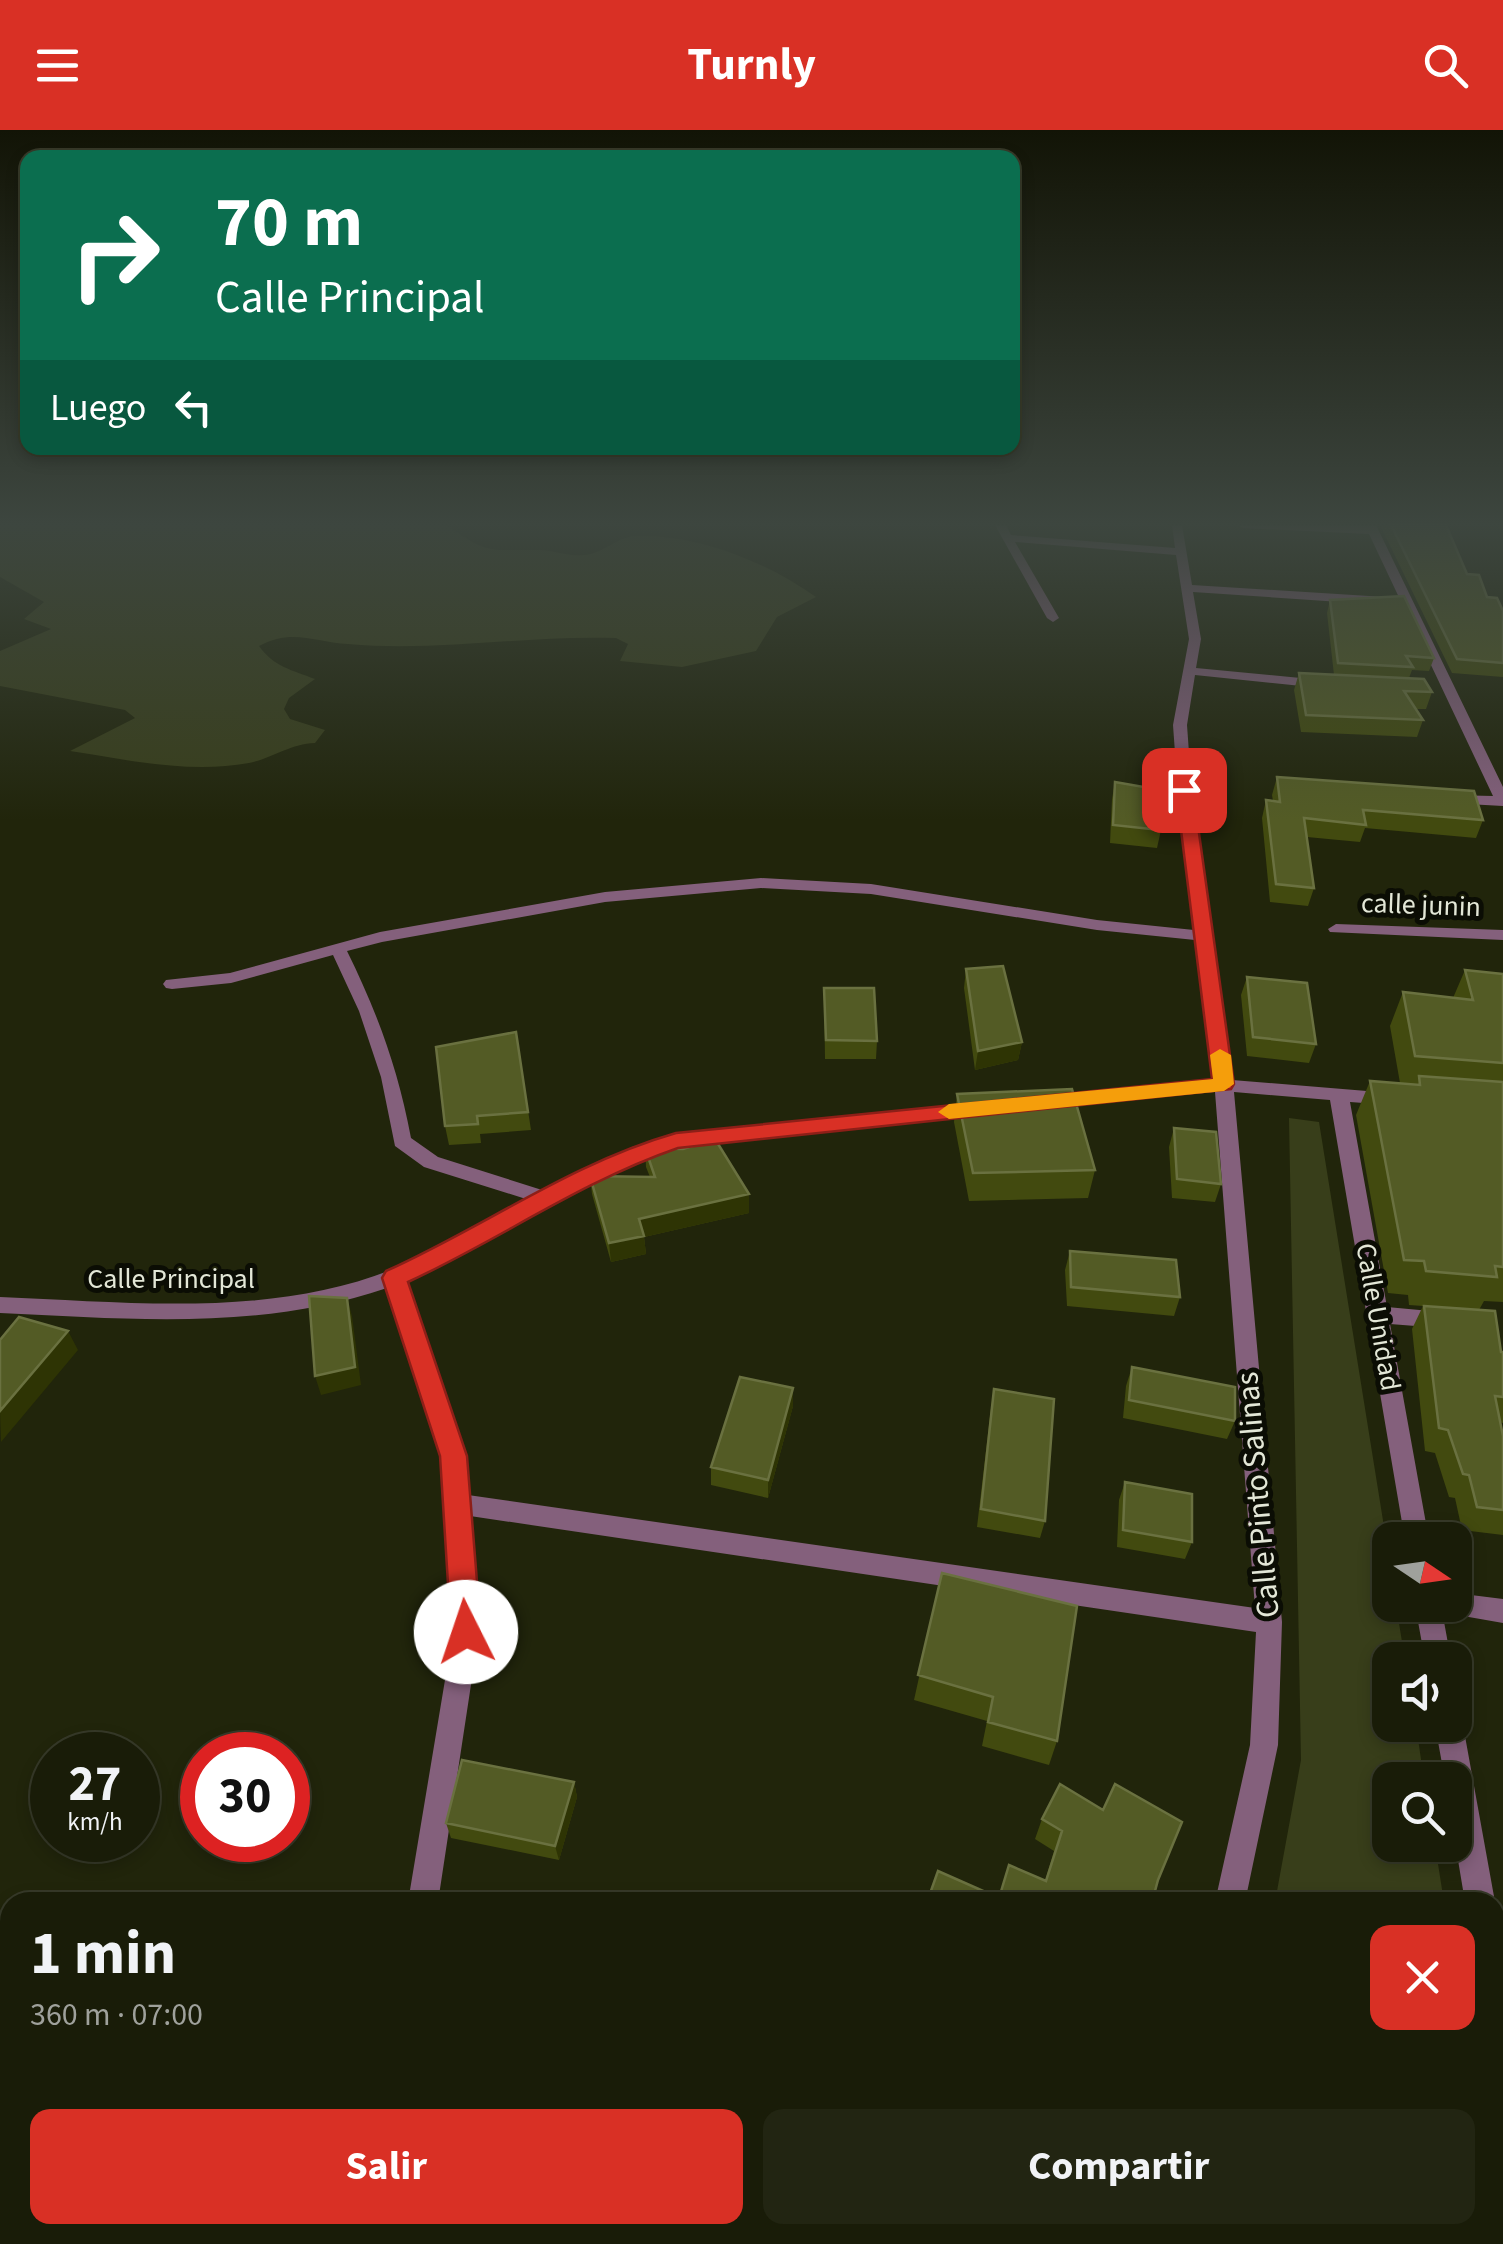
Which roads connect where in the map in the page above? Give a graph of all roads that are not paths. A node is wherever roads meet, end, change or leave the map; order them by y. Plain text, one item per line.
1 (1193, 624) edge
2 (1417, 624) edge
3 (1192, 671) junction
4 (1343, 685) edge
5 (1430, 689) edge
6 (1448, 689) junction
7 (1428, 798) edge
8 (1503, 801) edge
9 (1336, 929) dead end
10 (1503, 935) edge
11 (1206, 936) junction
12 (337, 946) junction
13 (172, 984) dead end
14 (1224, 1084) junction
15 (1339, 1094) junction
16 (1412, 1101) edge
17 (1031, 1104) edge
18 (993, 1107) edge
19 (543, 1196) junction
20 (394, 1278) junction
21 (0, 1305) edge
22 (1378, 1315) junction
23 (1467, 1322) edge
24 (457, 1504) junction
25 (1414, 1522) edge
26 (1472, 1606) edge
27 (1503, 1611) edge
28 (1269, 1622) junction
29 (1452, 1742) edge
30 (425, 1892) edge
31 (1232, 1892) edge
32 (1478, 1892) edge

1 - 3 street, Calle Pinto Salinas
2 - 6 street
3 - 4 street
3 - 11 street, Calle Pinto Salinas
5 - 6 street
6 - 8 street
7 - 8 street
9 - 10 street, calle junin
11 - 12 street
11 - 14 street, Calle Pinto Salinas
12 - 13 street
12 - 19 street
14 - 15 street
14 - 17 street
14 - 28 street, Calle Pinto Salinas
15 - 16 street
15 - 22 street, Calle Unidad
18 - 19 street, Calle Principal
19 - 20 street, Calle Principal
20 - 21 street, Calle Principal
20 - 24 street
22 - 23 street
22 - 25 street, Calle Unidad
24 - 28 street
24 - 30 street
26 - 27 street
28 - 31 street, Calle Pinto Salinas
29 - 32 street

